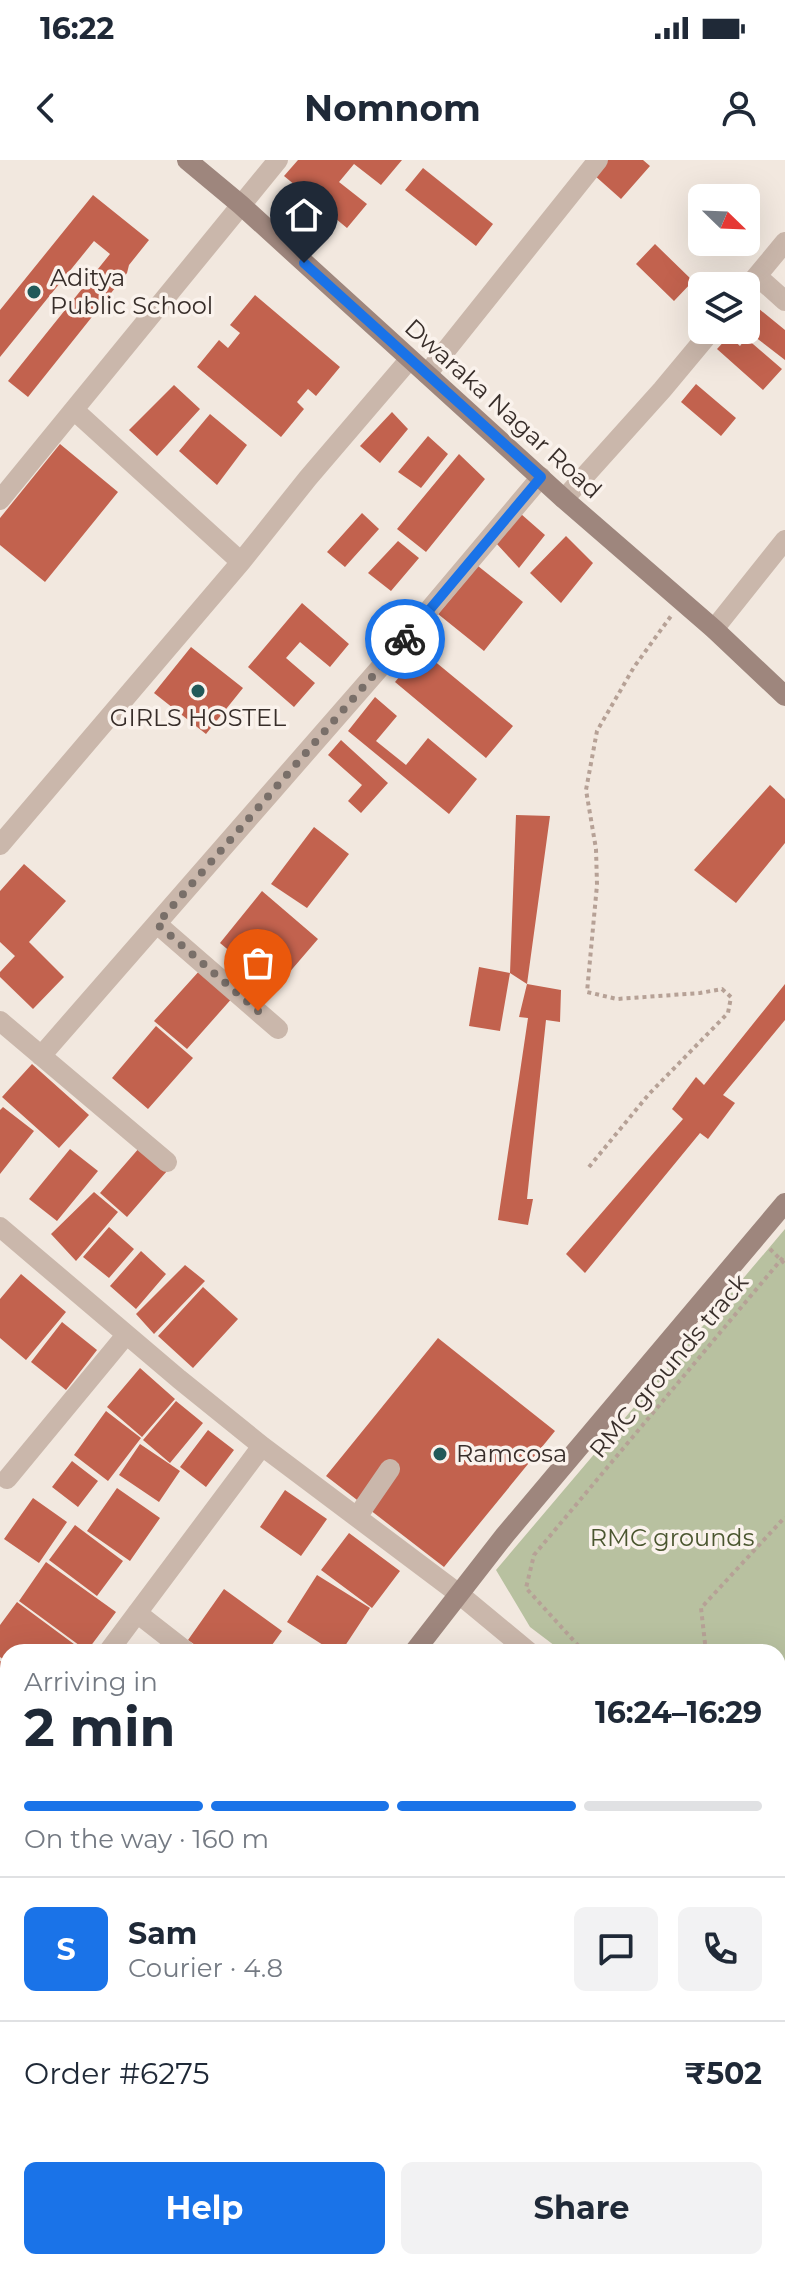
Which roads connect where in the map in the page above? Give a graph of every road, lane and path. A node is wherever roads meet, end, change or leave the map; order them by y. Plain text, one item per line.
1 (187, 160) edge
2 (278, 160) edge
3 (598, 160) edge
4 (241, 205) junction
5 (785, 242) edge
6 (760, 272) edge
7 (760, 288) edge
8 (785, 301) edge
9 (700, 344) edge
10 (409, 360) junction
11 (427, 374) junction
12 (74, 410) junction
13 (541, 477) junction
14 (564, 499) junction
15 (0, 500) edge
16 (785, 540) edge
17 (241, 562) junction
18 (682, 601) junction
19 (714, 629) junction
20 (785, 696) edge
21 (0, 845) edge
22 (157, 924) junction
23 (0, 1021) edge
24 (278, 1029) dead end
25 (41, 1056) junction
26 (167, 1162) dead end
27 (589, 1167) dead end
28 (785, 1203) edge
29 (0, 1227) edge
30 (784, 1260) edge
31 (126, 1335) junction
32 (262, 1446) junction
33 (390, 1469) dead end
34 (2, 1480) edge
35 (357, 1517) junction
36 (785, 1517) edge
37 (459, 1594) junction
38 (137, 1613) junction
39 (114, 1644) edge
40 (177, 1644) edge
41 (420, 1644) edge
42 (519, 1644) edge
43 (577, 1644) edge
44 (705, 1644) edge

1 - 4 main road, Dwaraka Nagar Road
2 - 4 street
3 - 11 street
4 - 10 main road, Dwaraka Nagar Road
4 - 12 street
5 - 6 street
7 - 8 street
9 - 14 street
10 - 11 main road, Dwaraka Nagar Road
10 - 17 street
11 - 13 main road, Dwaraka Nagar Road
12 - 15 street
12 - 17 street
13 - 14 main road, Dwaraka Nagar Road
13 - 22 street
14 - 18 main road, Dwaraka Nagar Road
16 - 19 street
17 - 21 street
18 - 19 main road, Dwaraka Nagar Road
18 - 27 path
19 - 20 main road, Dwaraka Nagar Road
22 - 24 street
22 - 25 street
23 - 25 street
25 - 26 street
28 - 37 main road
29 - 31 street
30 - 43 path, RMC grounds track
31 - 32 street
31 - 34 street
32 - 35 street
32 - 38 street
33 - 35 street
35 - 37 street
36 - 44 path
37 - 41 main road
37 - 42 street
38 - 39 street
38 - 40 street

